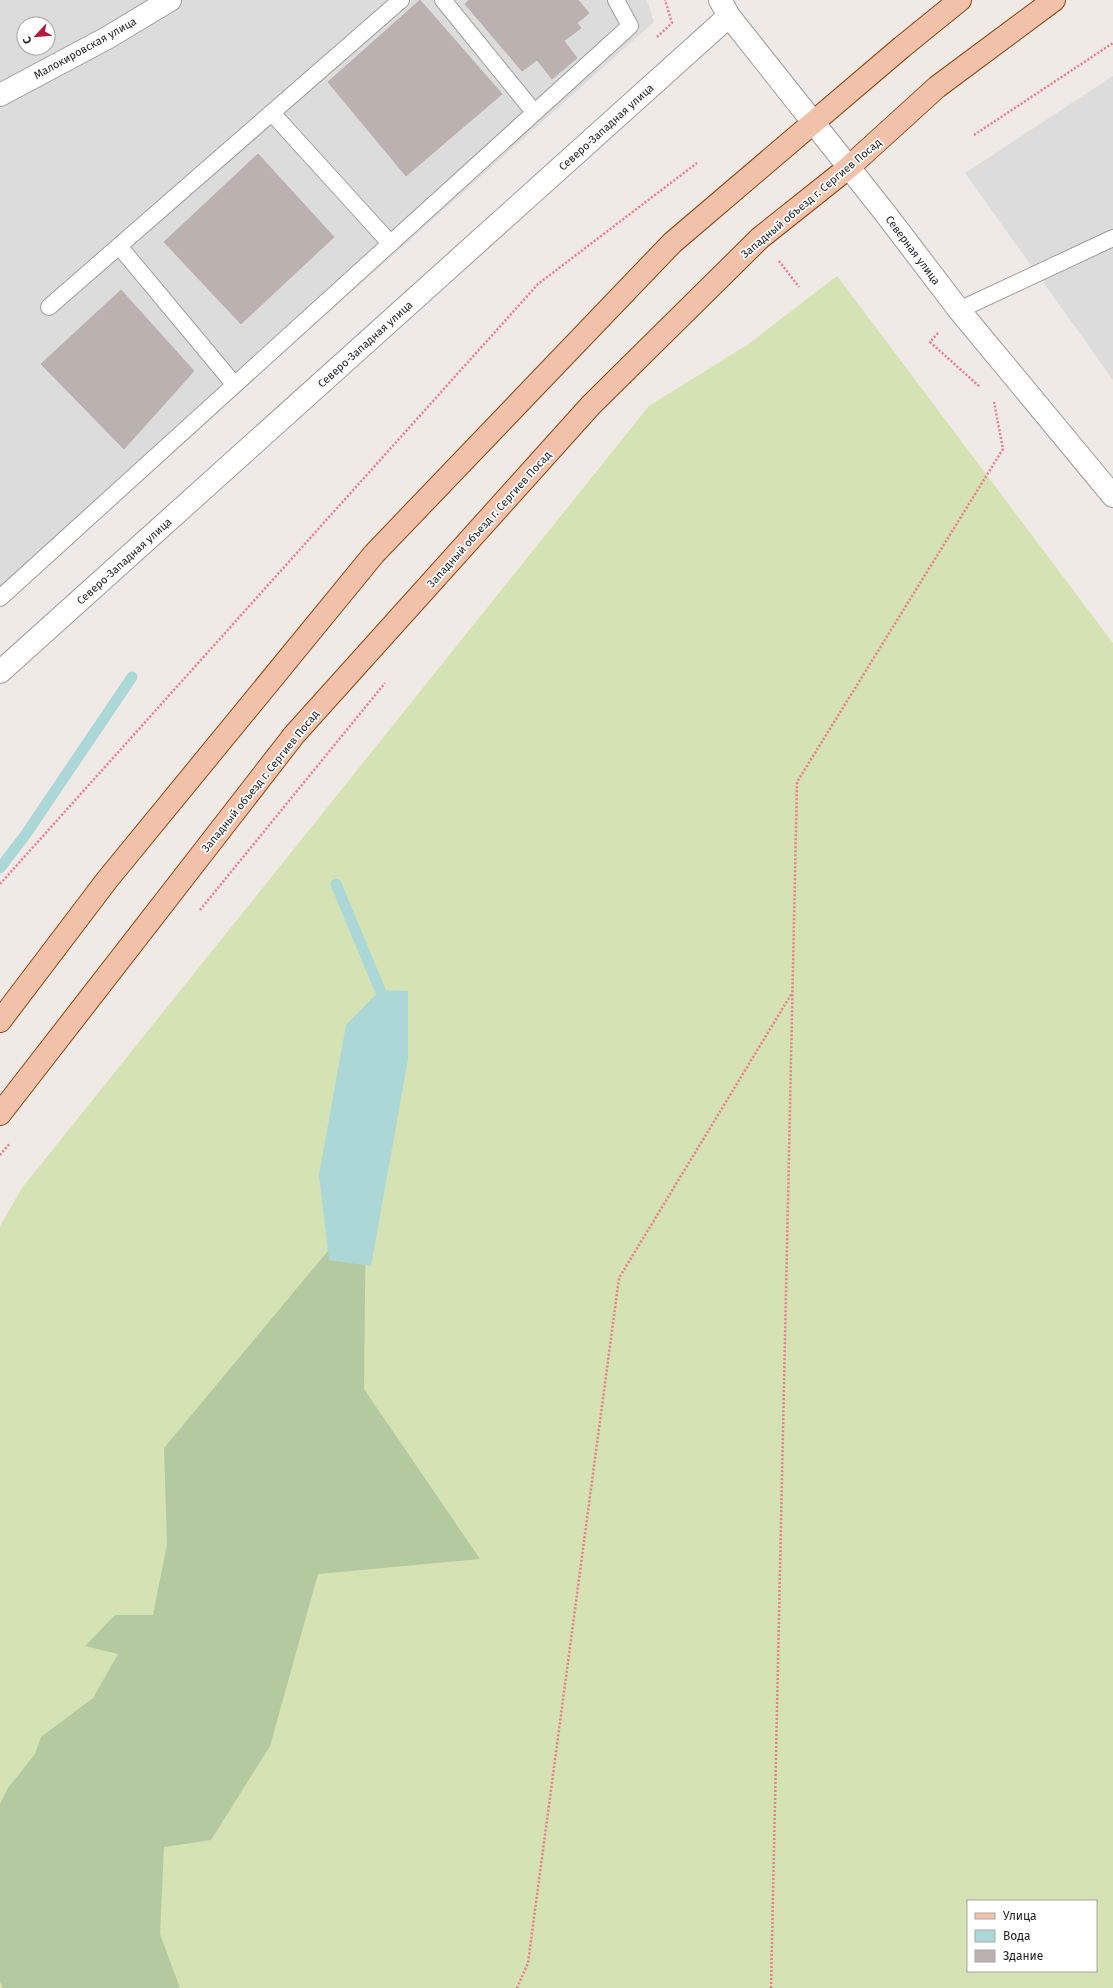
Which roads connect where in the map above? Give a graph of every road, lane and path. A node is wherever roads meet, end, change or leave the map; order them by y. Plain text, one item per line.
1 (170, 0) edge
2 (401, 0) edge
3 (443, 0) edge
4 (616, 0) edge
5 (960, 0) edge
6 (1054, 0) edge
7 (725, 8) edge
8 (1113, 44) edge
9 (0, 95) edge
10 (534, 112) junction
11 (272, 113) junction
12 (813, 124) junction
13 (974, 134) dead end
14 (697, 163) dead end
15 (848, 168) junction
16 (1113, 238) edge
17 (390, 243) junction
18 (119, 246) junction
19 (776, 258) dead end
20 (799, 287) dead end
21 (49, 307) dead end
22 (959, 310) junction
23 (234, 384) junction
24 (982, 388) dead end
25 (993, 398) dead end
26 (1113, 496) edge
27 (0, 598) edge
28 (0, 672) edge
29 (386, 682) dead end
30 (0, 884) edge
31 (195, 915) dead end
32 (792, 992) junction
33 (0, 1021) edge
34 (0, 1114) edge
35 (15, 1136) dead end
36 (0, 1155) edge
37 (517, 1988) edge
38 (771, 1988) edge

1 - 9 street, Малокировская улица
2 - 11 lane
3 - 10 lane
4 - 10 lane
5 - 12 main road
6 - 15 main road, Западный объезд г. Сергиев Посад
7 - 12 street, Северная улица
7 - 28 street, Северо-Западная улица
8 - 13 path
10 - 17 lane
11 - 17 lane
11 - 18 lane
12 - 15 street, Северная улица
12 - 33 main road
14 - 30 path
15 - 22 street, Северная улица
15 - 34 main road, Западный объезд г. Сергиев Посад
16 - 22 lane
17 - 23 lane
18 - 21 lane
18 - 23 lane
19 - 20 path
22 - 24 path
22 - 26 street, Северная улица
23 - 27 lane
25 - 32 path
29 - 31 path
32 - 37 path
32 - 38 path
35 - 36 path

